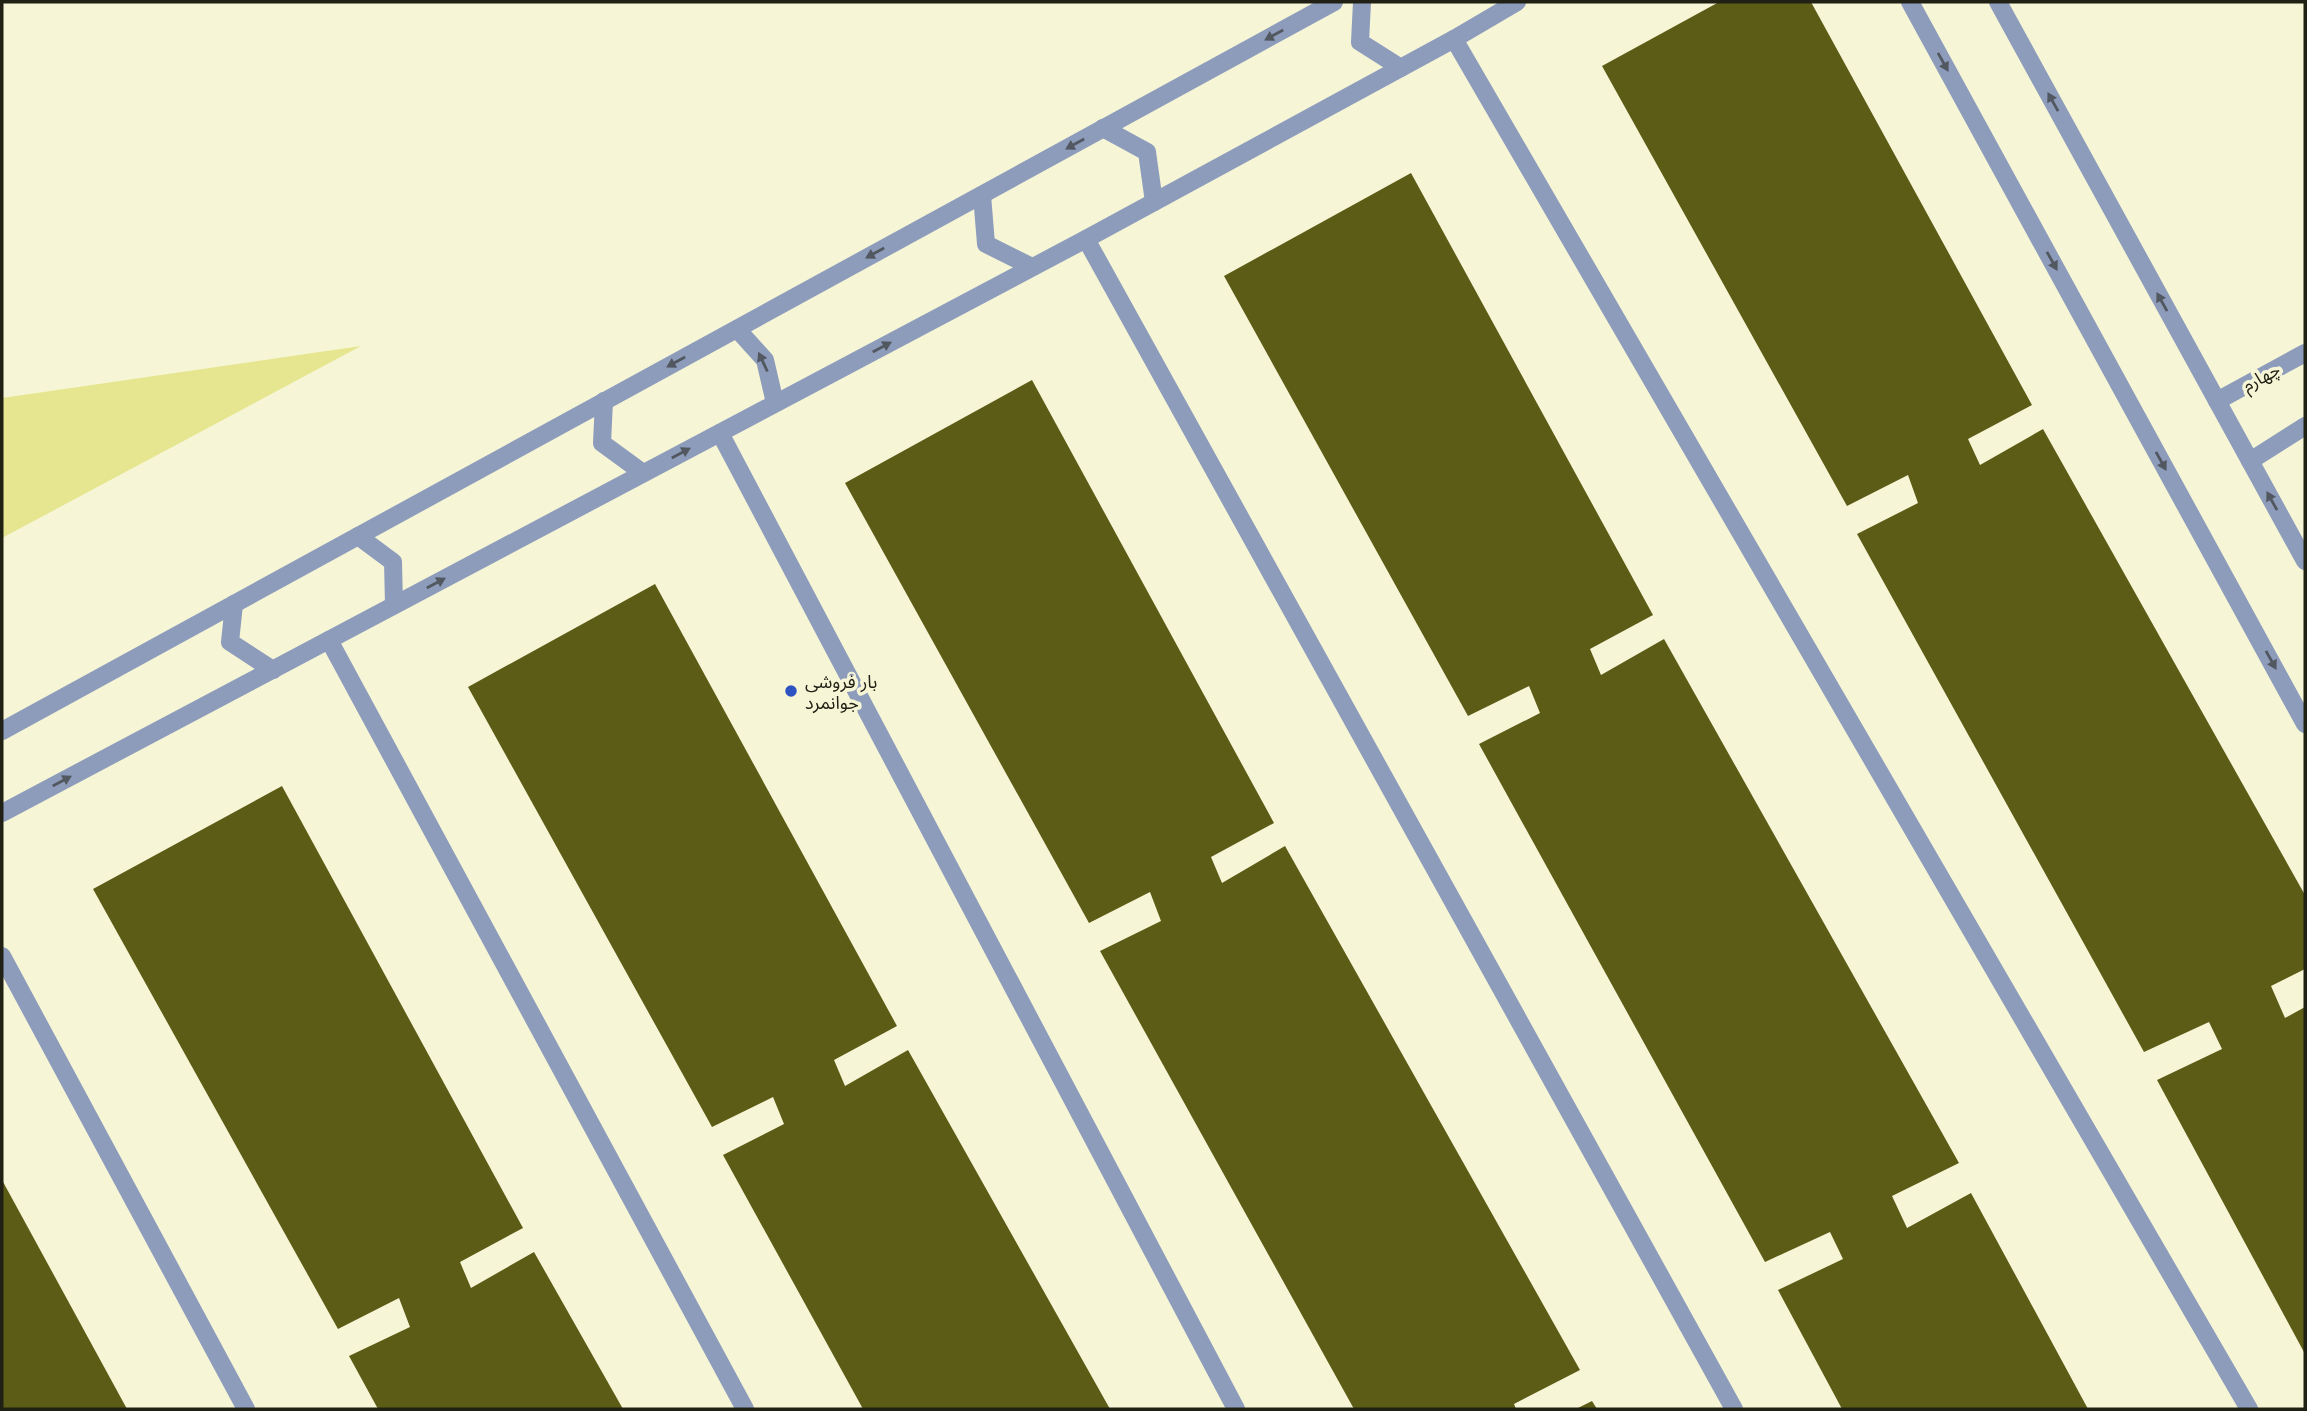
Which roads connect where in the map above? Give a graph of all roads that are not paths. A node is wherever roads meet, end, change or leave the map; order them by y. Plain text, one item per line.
1 (1334, 2) edge
2 (1362, 2) edge
3 (1517, 2) edge
4 (1910, 2) edge
5 (1998, 2) edge
6 (1454, 39) junction
7 (1401, 68) junction
8 (1103, 128) junction
9 (982, 195) junction
10 (1154, 202) junction
11 (1086, 239) junction
12 (1032, 267) junction
13 (737, 329) junction
14 (2305, 353) edge
15 (604, 401) junction
16 (2217, 401) junction
17 (775, 403) junction
18 (2305, 426) edge
19 (720, 433) junction
20 (2250, 461) junction
21 (643, 473) junction
22 (358, 536) junction
23 (2305, 561) edge
24 (234, 604) junction
25 (394, 605) junction
26 (329, 640) junction
27 (273, 670) junction
28 (2305, 724) edge
29 (2, 731) edge
30 (2, 813) edge
31 (2, 956) edge
32 (246, 1409) edge
33 (745, 1409) edge
34 (1236, 1409) edge
35 (1734, 1409) edge
36 (2249, 1409) edge

1 -> 8 street
2 - 7 street
3 - 6 street
4 -> 28 street
16 -> 5 street
6 - 7 street
6 - 36 street
7 - 10 street
8 -> 9 street
8 - 10 street
9 - 12 street
9 -> 13 street
10 - 11 street
11 - 12 street
11 - 35 street
17 -> 12 street
13 -> 15 street
17 -> 13 street
14 - 16 street, چهارم
15 - 21 street
15 - 22 street
16 - 20 street
17 - 19 street
18 - 20 street
21 -> 19 street
19 - 34 street
23 -> 20 street
25 -> 21 street
22 - 24 street
22 - 25 street
24 - 27 street
24 - 29 street
25 - 26 street
26 - 27 street
26 - 33 street
30 -> 27 street
31 - 32 street

